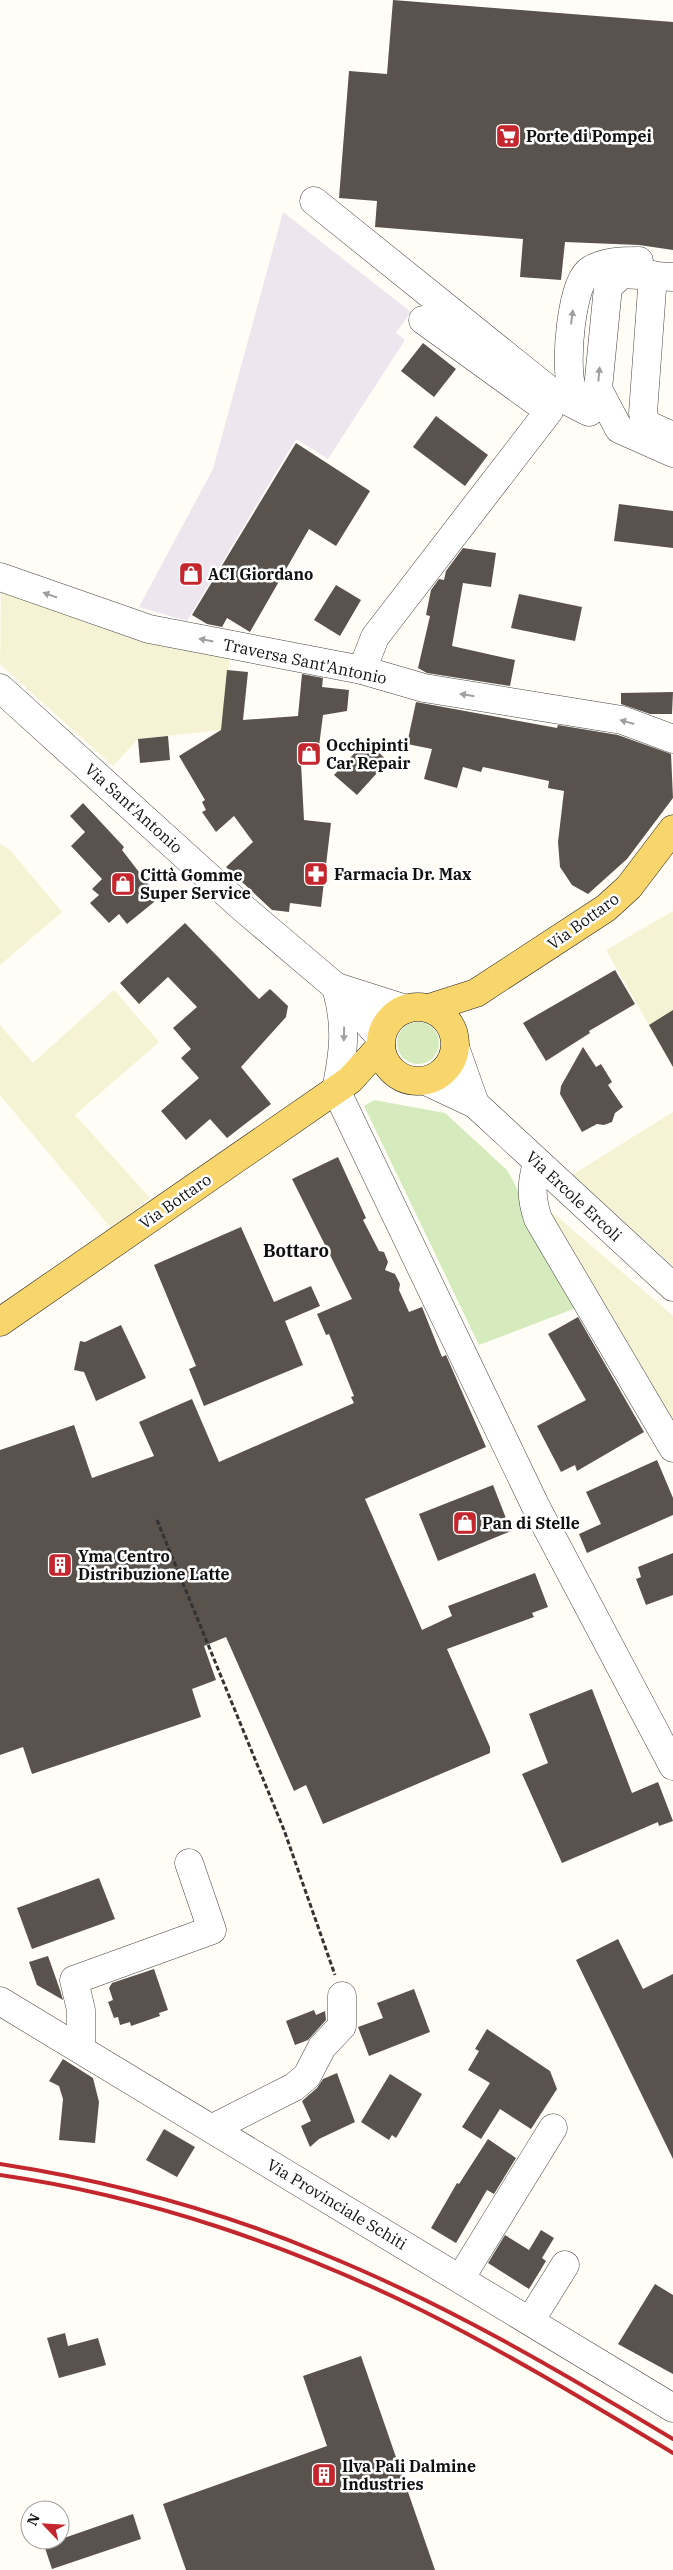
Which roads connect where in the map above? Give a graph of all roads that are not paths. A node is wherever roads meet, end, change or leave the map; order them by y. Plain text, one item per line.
1 (314, 201) dead end
2 (666, 272) edge
3 (424, 320) dead end
4 (563, 391) junction
5 (619, 429) junction
6 (673, 436) edge
7 (673, 453) edge
8 (0, 577) edge
9 (362, 670) junction
10 (0, 688) edge
11 (673, 739) edge
12 (673, 829) edge
13 (336, 987) junction
14 (476, 994) junction
15 (417, 1009) junction
16 (455, 1041) junction
17 (381, 1042) junction
18 (400, 1077) junction
19 (426, 1081) junction
20 (343, 1085) junction
21 (475, 1104) junction
22 (537, 1163) junction
23 (673, 1287) edge
24 (0, 1322) edge
25 (673, 1448) edge
26 (673, 1766) edge
27 (189, 1862) dead end
28 (342, 1996) road end
29 (0, 2001) edge
30 (81, 2049) junction
31 (214, 2128) junction
32 (553, 2128) dead end
33 (565, 2265) dead end
34 (460, 2278) junction
35 (530, 2321) junction
36 (673, 2408) edge

1 - 4 street
4 -> 2 street
5 -> 2 street
2 - 6 street
3 - 9 street
4 - 5 street
5 - 7 street
9 -> 8 street, Traversa Sant'Antonio
11 -> 9 street, Traversa Sant'Antonio
10 - 13 street, Via Sant'Antonio
12 - 14 main road, Via Bottaro
13 - 15 street, Via Sant'Antonio
13 - 17 street, Via Sant'Antonio
13 -> 20 street
14 - 15 main road, Via Bottaro
14 - 16 main road, Via Bottaro
15 - 16 main road
15 - 17 main road
16 - 19 main road
16 - 21 street, Via Ercole Ercoli
17 - 18 main road
17 - 20 main road, Via Bottaro
18 - 19 main road
18 - 20 main road
19 - 21 street, Via Ercole Ercoli
20 - 24 main road, Via Bottaro
20 - 26 street
21 - 22 street, Via Ercole Ercoli
22 - 23 street, Via Ercole Ercoli
22 - 25 street
27 - 30 street
28 - 31 street
29 - 30 street, Via Provinciale Schiti
30 - 31 street, Via Provinciale Schiti
31 - 34 street, Via Provinciale Schiti
32 - 34 street
33 - 35 street
34 - 35 street, Via Provinciale Schiti
35 - 36 street, Via Provinciale Schiti

